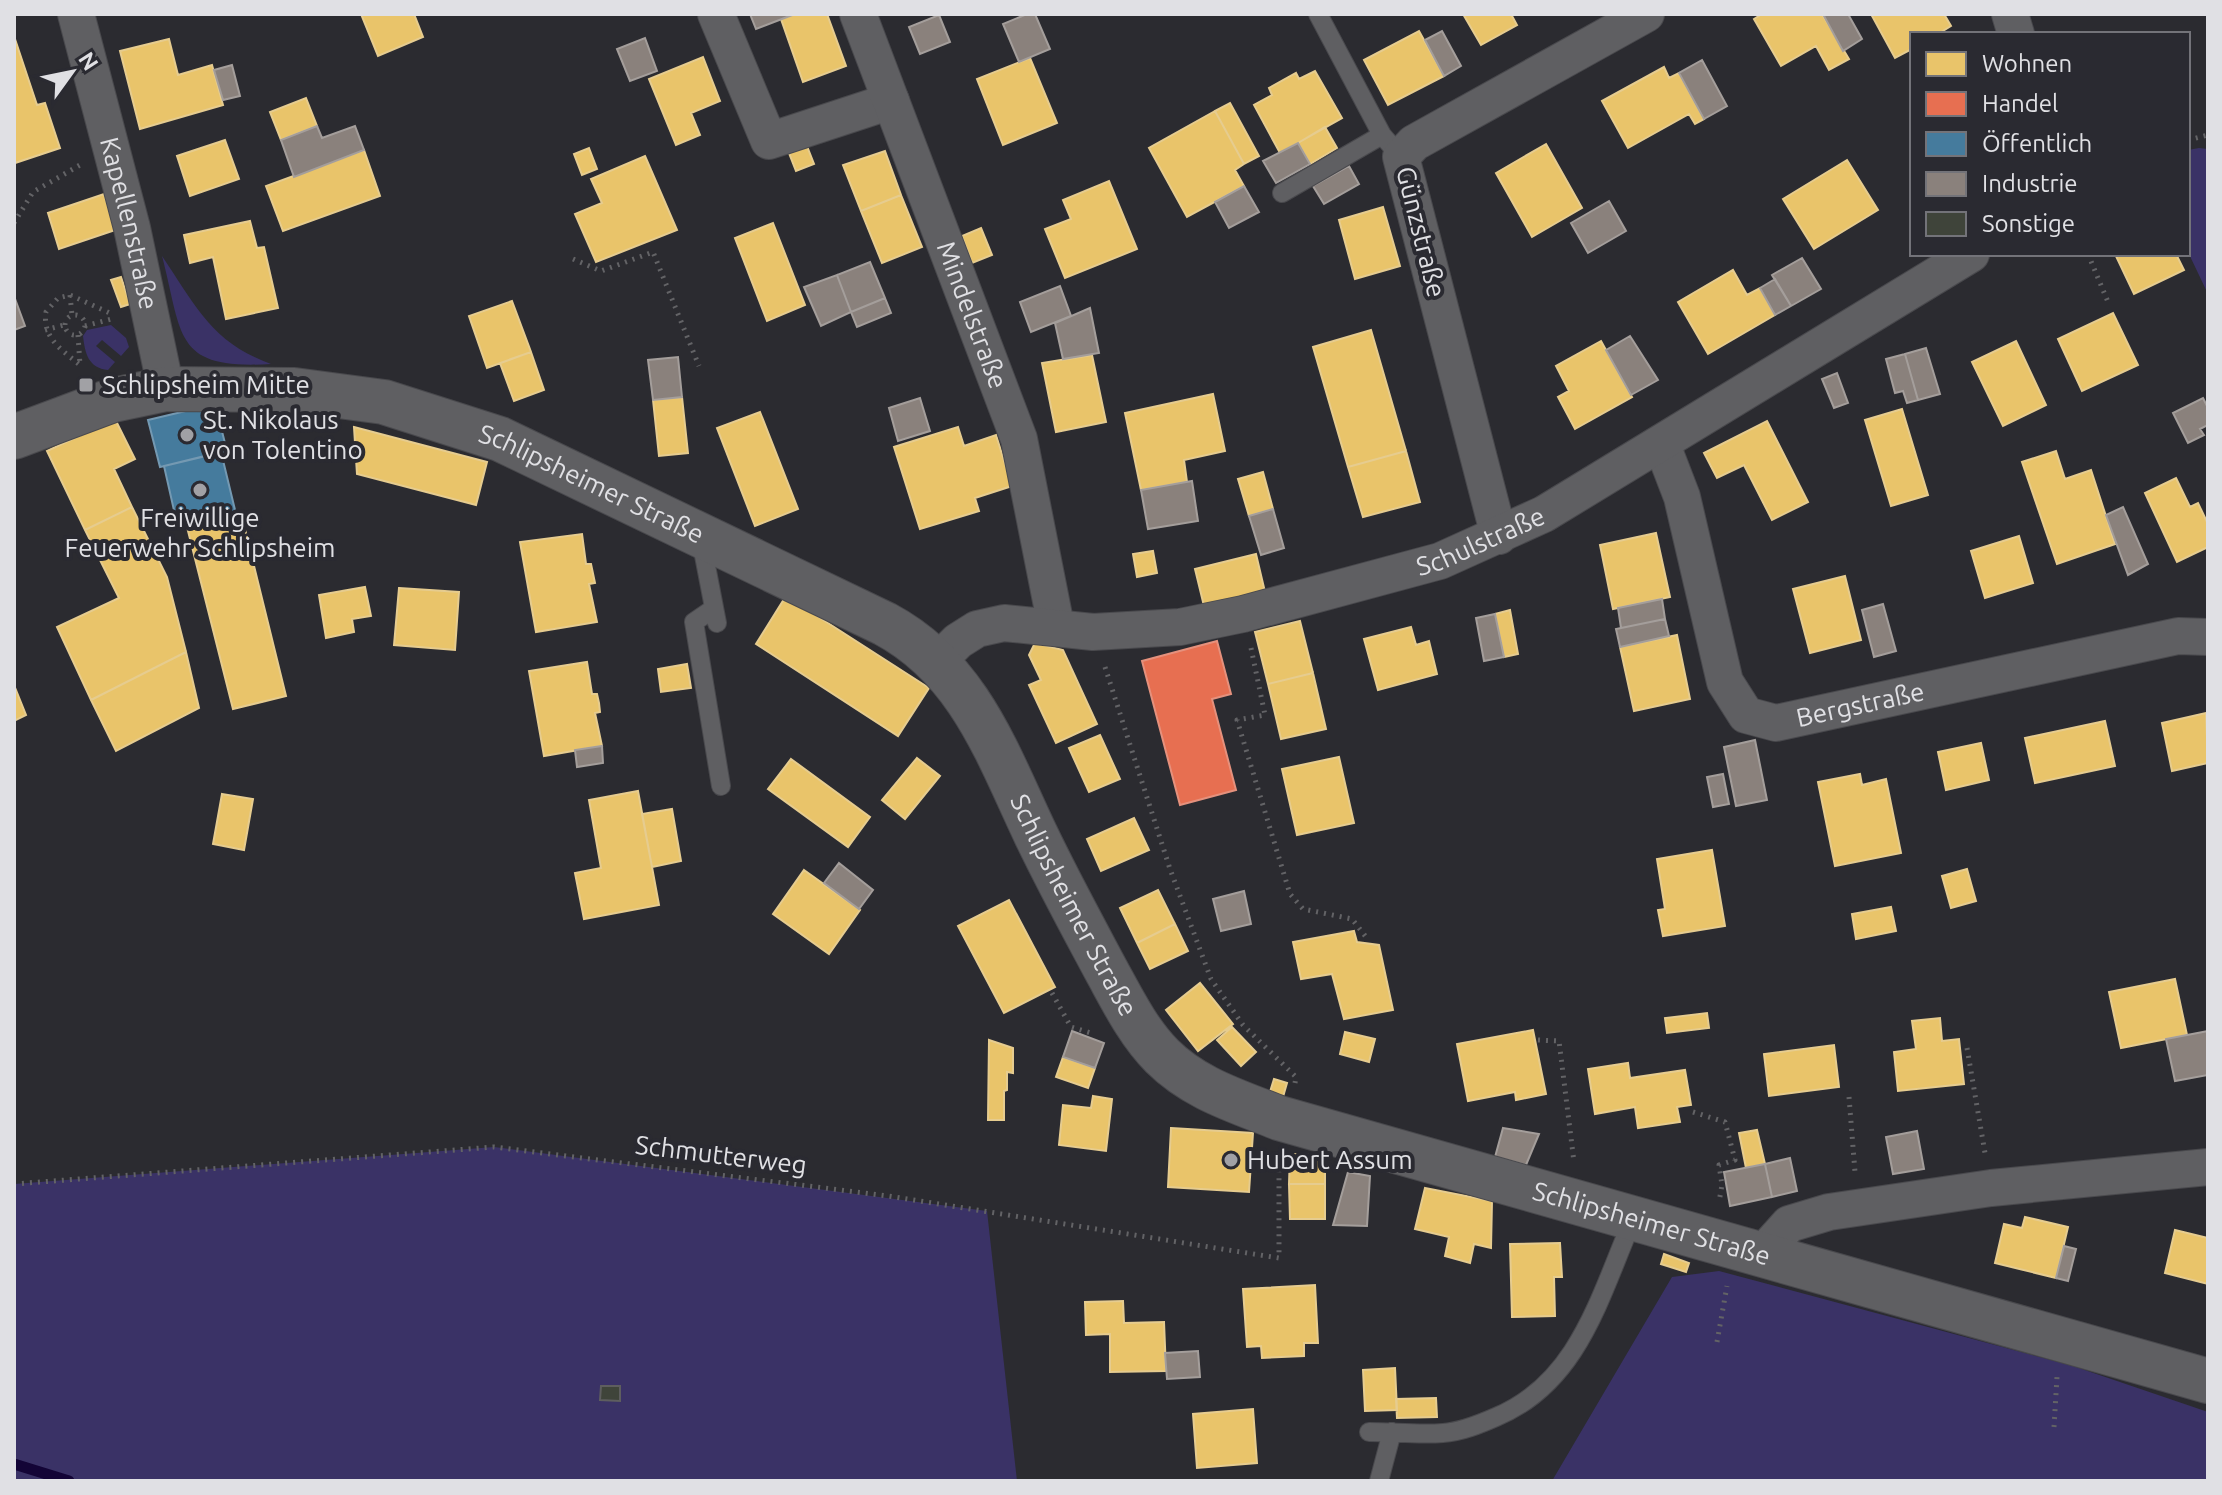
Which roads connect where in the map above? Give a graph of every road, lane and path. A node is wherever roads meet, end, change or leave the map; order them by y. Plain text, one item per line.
1 (76, 14) edge
2 (716, 14) edge
3 (858, 14) edge
4 (1318, 14) edge
5 (1646, 14) edge
6 (891, 101) junction
7 (1392, 146) junction
8 (112, 147) junction
9 (1282, 193) dead end
10 (14, 223) edge
11 (1968, 256) edge
12 (2089, 256) edge
13 (573, 259) dead end
14 (70, 295) junction
15 (2108, 302) dead end
16 (72, 315) junction
17 (64, 325) junction
18 (85, 326) junction
19 (45, 330) junction
20 (78, 335) junction
21 (699, 366) dead end
22 (166, 389) junction
23 (14, 437) edge
24 (1662, 445) junction
25 (1499, 536) junction
26 (700, 537) junction
27 (1056, 626) junction
28 (1093, 632) junction
29 (2208, 637) edge
30 (1249, 643) dead end
31 (938, 661) junction
32 (721, 786) dead end
33 (1366, 937) dead end
34 (1052, 993) dead end
35 (1105, 1037) dead end
36 (1538, 1040) dead end
37 (1967, 1048) dead end
38 (1296, 1077) dead end
39 (1849, 1097) dead end
40 (1693, 1112) dead end
41 (1279, 1118) junction
42 (1573, 1156) dead end
43 (2208, 1167) edge
44 (14, 1184) edge
45 (1722, 1185) dead end
46 (1991, 1188) junction
47 (1857, 1206) junction
48 (1634, 1217) junction
49 (1751, 1250) junction
50 (1717, 1342) dead end
51 (2208, 1381) edge
52 (1369, 1432) dead end
53 (1392, 1432) junction
54 (1379, 1481) edge

1 - 8 street, Kapellenstraße
2 - 6 street
3 - 6 street, Mindelstraße
4 - 7 lane
5 - 7 street, Günzstraße
6 - 27 street, Mindelstraße
7 - 9 lane
7 - 25 street, Günzstraße
8 - 10 path
8 - 22 street, Kapellenstraße
11 - 24 street, Schulstraße
12 - 15 path
13 - 21 path
14 - 16 path
14 - 18 path
14 - 19 path
16 - 17 path
16 - 18 path
17 - 19 path
17 - 20 path
18 - 20 path
19 - 20 path
22 - 23 street, Schlipsheimer Straße
22 - 26 street, Schlipsheimer Straße
24 - 25 street, Schulstraße
24 - 29 street, Bergstraße
25 - 28 street, Schulstraße
26 - 31 street, Schlipsheimer Straße
26 - 32 lane
27 - 28 street, Schulstraße
27 - 31 street, Schulstraße
28 - 38 path
30 - 33 path
31 - 41 street, Schlipsheimer Straße
34 - 35 path
36 - 42 path
37 - 46 path
39 - 47 path
40 - 45 path
41 - 44 path, Schmutterweg
41 - 48 street, Schlipsheimer Straße
43 - 46 street
46 - 47 street
47 - 49 street
48 - 49 street, Schlipsheimer Straße
48 - 53 lane
49 - 50 path
49 - 51 street, Schlipsheimer Straße
52 - 53 lane
53 - 54 lane

